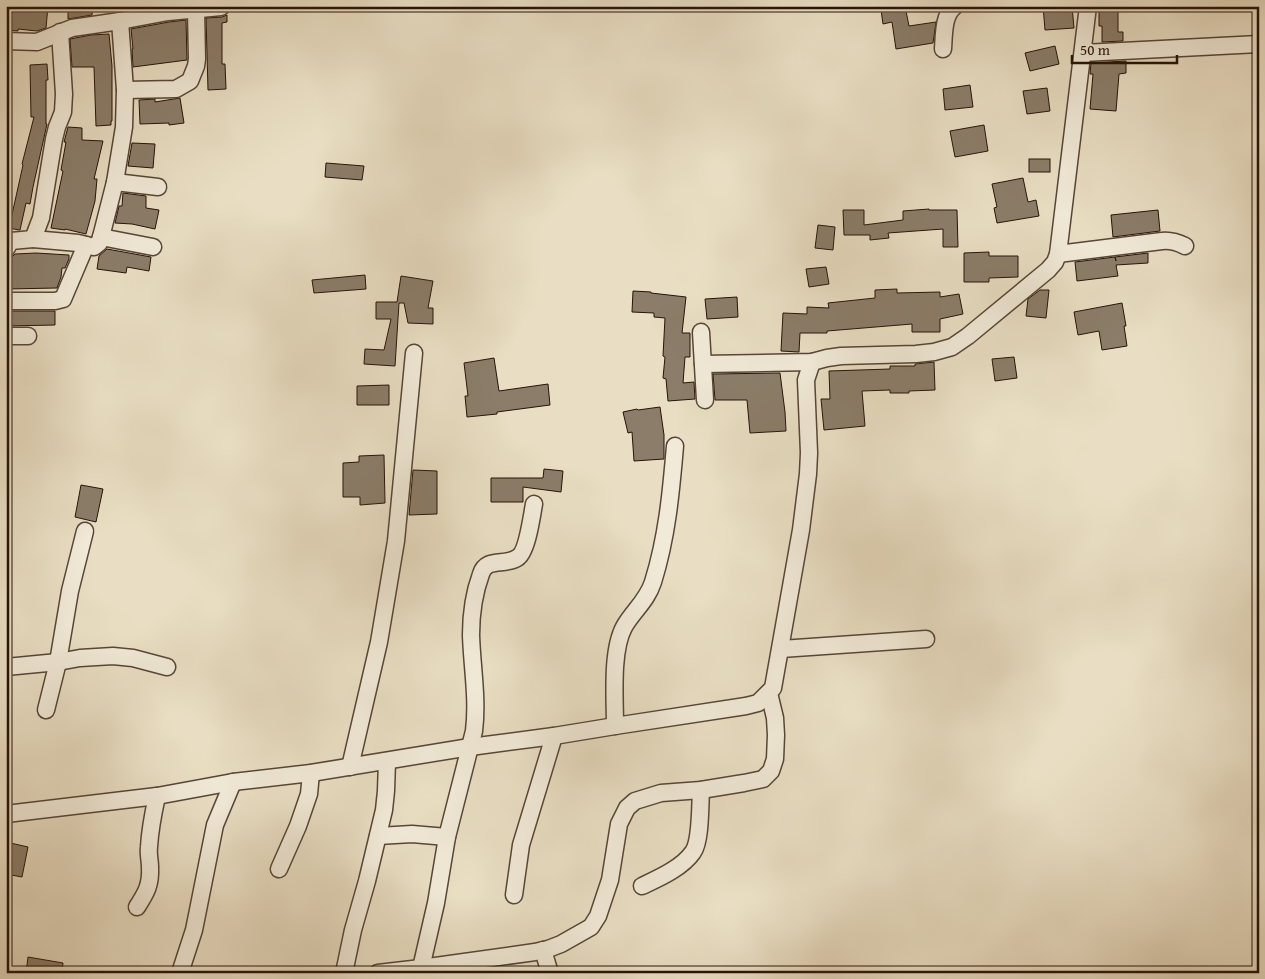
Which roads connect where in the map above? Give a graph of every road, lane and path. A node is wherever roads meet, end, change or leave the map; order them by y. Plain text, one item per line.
1 (955, 6) edge
2 (1088, 6) edge
3 (221, 7) edge
4 (163, 9) edge
5 (196, 10) junction
6 (120, 20) junction
7 (60, 32) junction
8 (6, 41) edge
9 (1259, 44) edge
10 (943, 49) dead end
11 (1083, 53) junction
12 (125, 90) junction
13 (115, 182) junction
14 (158, 187) dead end
15 (101, 237) junction
16 (33, 239) junction
17 (86, 245) junction
18 (1185, 246) dead end
19 (153, 247) dead end
20 (6, 249) edge
21 (1058, 254) junction
22 (6, 301) edge
23 (701, 332) dead end
24 (6, 336) edge
25 (28, 336) dead end
26 (414, 353) dead end
27 (812, 362) junction
28 (703, 364) junction
29 (705, 400) dead end
30 (676, 446) dead end
31 (534, 504) dead end
32 (85, 531) dead end
33 (926, 639) dead end
34 (781, 649) junction
35 (58, 662) junction
36 (6, 667) edge
37 (167, 667) dead end
38 (769, 693) junction
39 (46, 710) dead end
40 (615, 726) junction
41 (554, 736) junction
42 (470, 747) junction
43 (387, 761) junction
44 (350, 767) junction
45 (311, 774) junction
46 (233, 782) junction
47 (701, 790) junction
48 (157, 796) junction
49 (6, 814) edge
50 (378, 836) junction
51 (447, 837) junction
52 (279, 868) dead end
53 (642, 886) dead end
54 (514, 895) dead end
55 (137, 908) dead end
56 (543, 950) junction
57 (498, 965) edge
58 (421, 968) junction
59 (180, 973) edge
60 (344, 973) edge
61 (378, 973) edge
62 (551, 973) edge

1 - 10 street
2 - 11 street
3 - 5 street
4 - 5 street
4 - 6 street
5 - 12 street
6 - 7 street
6 - 12 street
7 - 8 street
7 - 16 street
9 - 11 street
11 - 21 street
12 - 13 street
13 - 14 street
13 - 15 street
15 - 17 street
15 - 19 street
16 - 17 street
16 - 20 street
17 - 22 street
18 - 21 street
21 - 27 street
23 - 28 street
24 - 25 street
26 - 44 street
27 - 28 street
27 - 34 street
28 - 29 street
30 - 40 street
31 - 42 street
32 - 35 street
33 - 34 street
34 - 38 street
35 - 36 street
35 - 37 street
35 - 39 street
38 - 40 street
38 - 47 street
40 - 41 street
41 - 42 street
41 - 54 street
42 - 43 street
42 - 51 street
43 - 44 street
43 - 50 street
44 - 45 street
45 - 46 street
45 - 52 street
46 - 48 street
46 - 59 street
47 - 53 street
47 - 56 street
48 - 49 street
48 - 55 street
50 - 51 street
50 - 60 street
51 - 58 street
56 - 57 street
56 - 62 street
57 - 58 street
58 - 61 street

